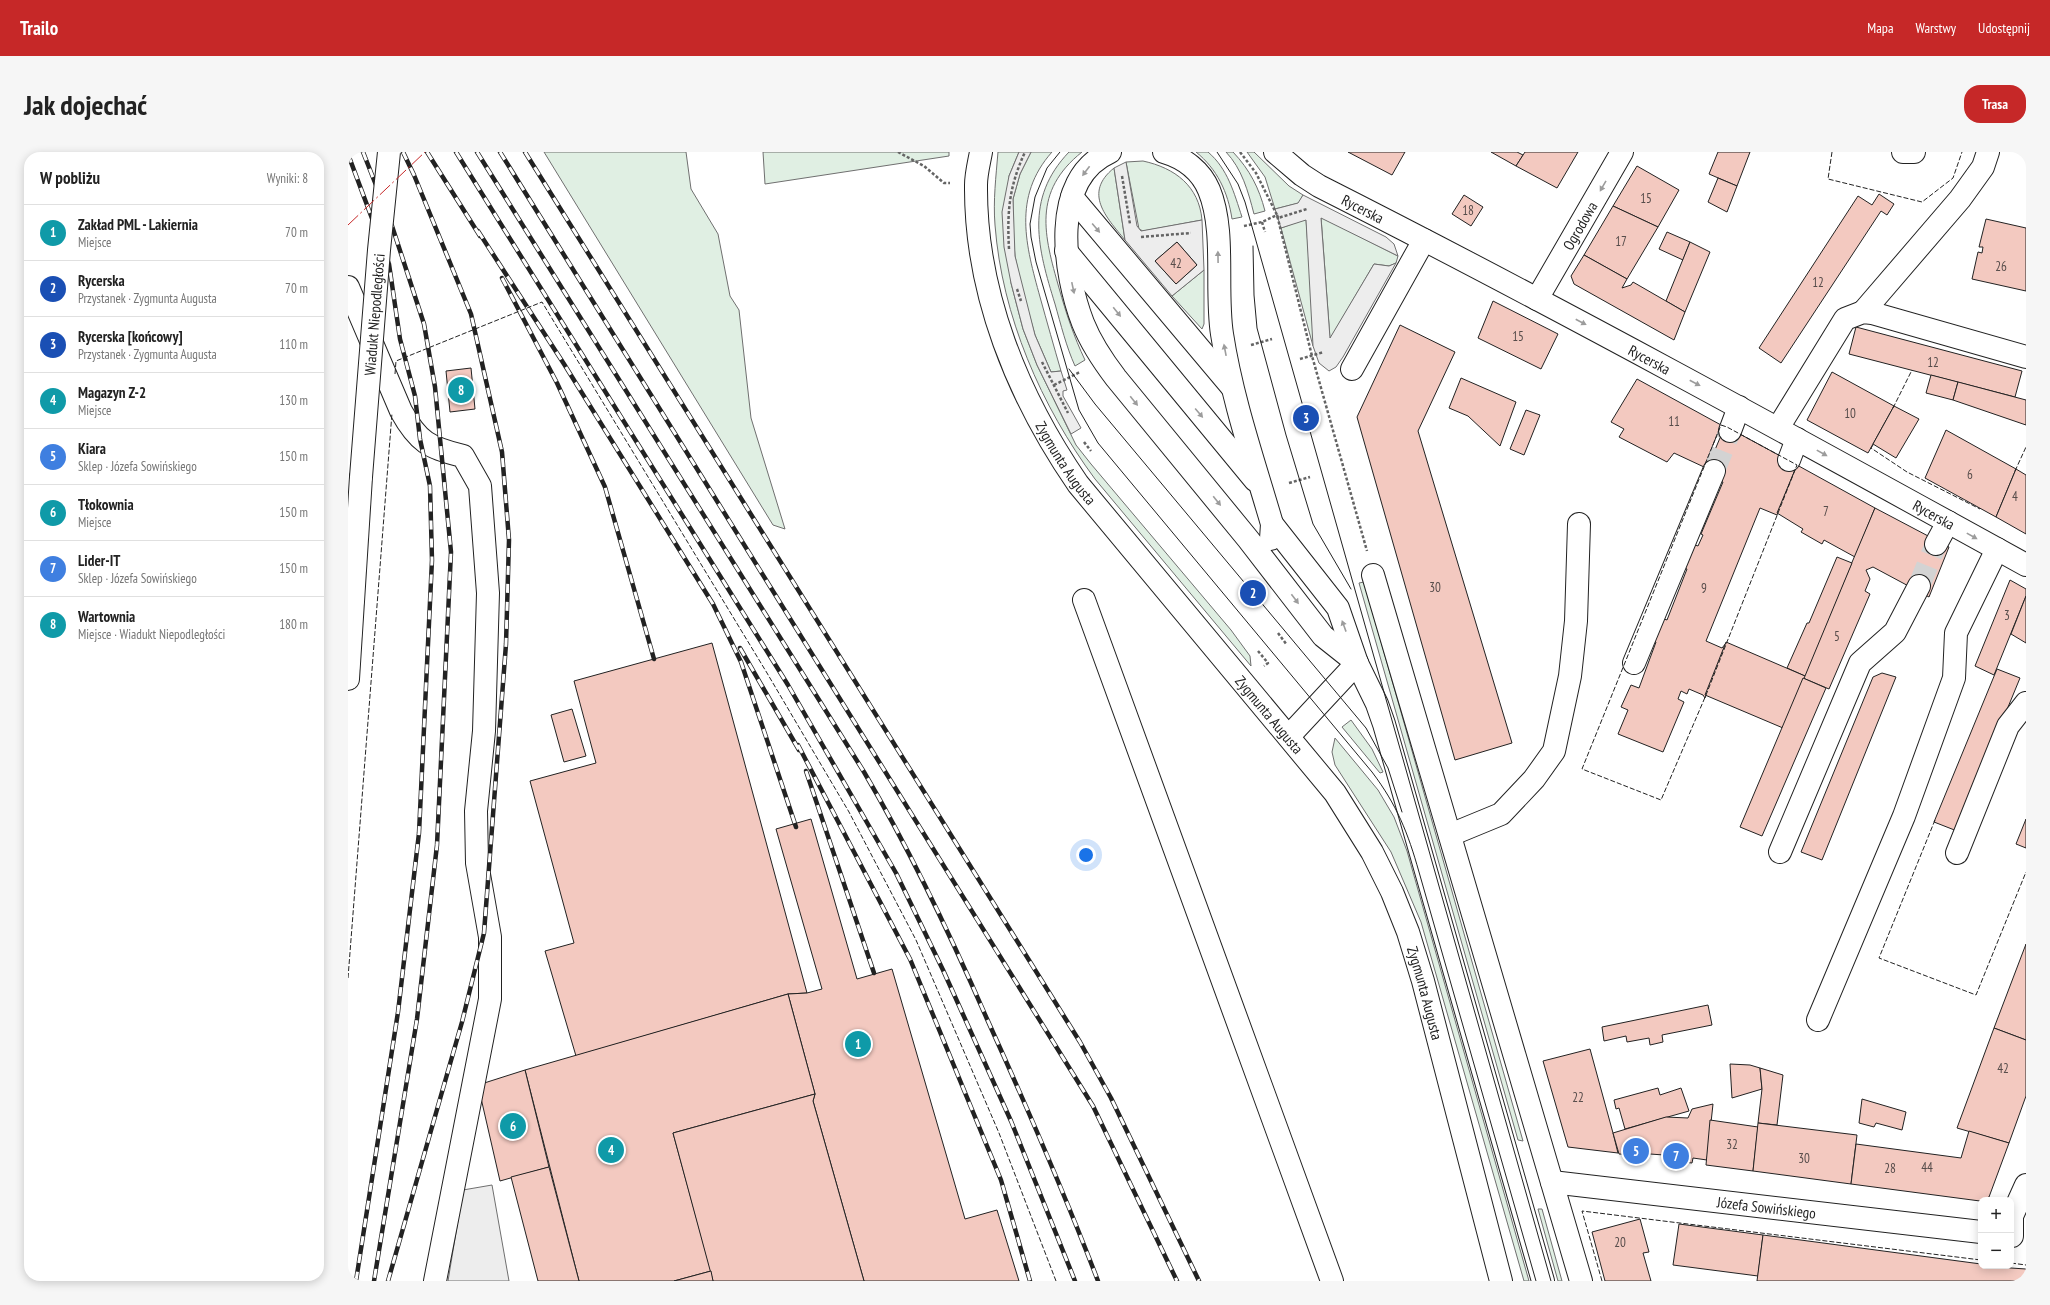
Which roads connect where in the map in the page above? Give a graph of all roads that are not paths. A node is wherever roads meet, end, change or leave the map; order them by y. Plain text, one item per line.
1 (389, 152) edge
2 (967, 152) edge
3 (981, 152) edge
4 (1110, 152) edge
5 (1164, 152) edge
6 (1275, 152) edge
7 (1622, 152) edge
8 (1903, 152) edge
9 (1914, 152) edge
10 (1988, 152) edge
11 (976, 184) junction
12 (1072, 197) junction
13 (1424, 240) junction
14 (1066, 250) junction
15 (348, 287) edge
16 (1537, 299) junction
17 (1862, 312) junction
18 (2026, 357) edge
19 (1352, 369) dead end
20 (1233, 388) junction
21 (1739, 407) junction
22 (1778, 428) junction
23 (1730, 431) tunnel mouth
24 (1797, 439) junction
25 (1789, 460) dead end
26 (1714, 471) tunnel mouth
27 (1261, 487) junction
28 (1948, 522) junction
29 (1272, 524) junction
30 (1580, 524) dead end
31 (1936, 544) tunnel mouth
32 (1997, 549) junction
33 (2026, 565) edge
34 (1271, 568) junction
35 (1373, 575) road end
36 (1919, 586) tunnel mouth
37 (1084, 600) dead end
38 (1357, 663) junction
39 (1634, 663) dead end
40 (348, 679) edge
41 (2026, 703) edge
42 (1289, 736) junction
43 (1450, 836) junction
44 (1780, 852) dead end
45 (1957, 853) dead end
46 (1818, 1020) dead end
47 (1552, 1182) junction
48 (2026, 1185) edge
49 (1978, 1232) edge
50 (2016, 1237) edge
51 (435, 1281) edge
52 (1332, 1281) edge
53 (1501, 1281) edge
54 (1543, 1281) edge
55 (1581, 1281) edge

1 - 40 street, Wiadukt Niepodległości, bridge
2 - 11 street, Zygmunta Augusta
3 - 11 street, Zygmunta Augusta
4 -> 12 street
20 -> 5 street
6 - 13 street, Rycerska
7 -> 16 street, Ogrodowa
8 - 9 street
10 - 17 street
11 - 42 street, Zygmunta Augusta
12 - 14 street
12 -> 20 street
13 - 16 street, Rycerska
13 - 19 street
14 -> 27 street
14 -> 34 street
15 - 51 street
16 -> 21 street, Rycerska
17 - 18 street
17 - 22 street
20 - 27 street
21 - 22 street, Rycerska
21 - 23 street
22 - 24 street, Rycerska
24 - 25 street
24 -> 28 street, Rycerska
26 - 39 street
27 - 29 street
28 - 31 street
28 -> 32 street, Rycerska
29 - 34 street
38 -> 29 street
30 - 43 street
32 - 33 street, Rycerska
32 - 46 street
34 -> 38 street
35 - 43 street
36 - 44 street
37 - 52 street
38 - 42 street
38 - 54 street
41 - 45 street
42 - 53 street, Zygmunta Augusta
43 - 47 street
47 - 49 street, Józefa Sowińskiego
47 - 55 street
48 - 50 street

